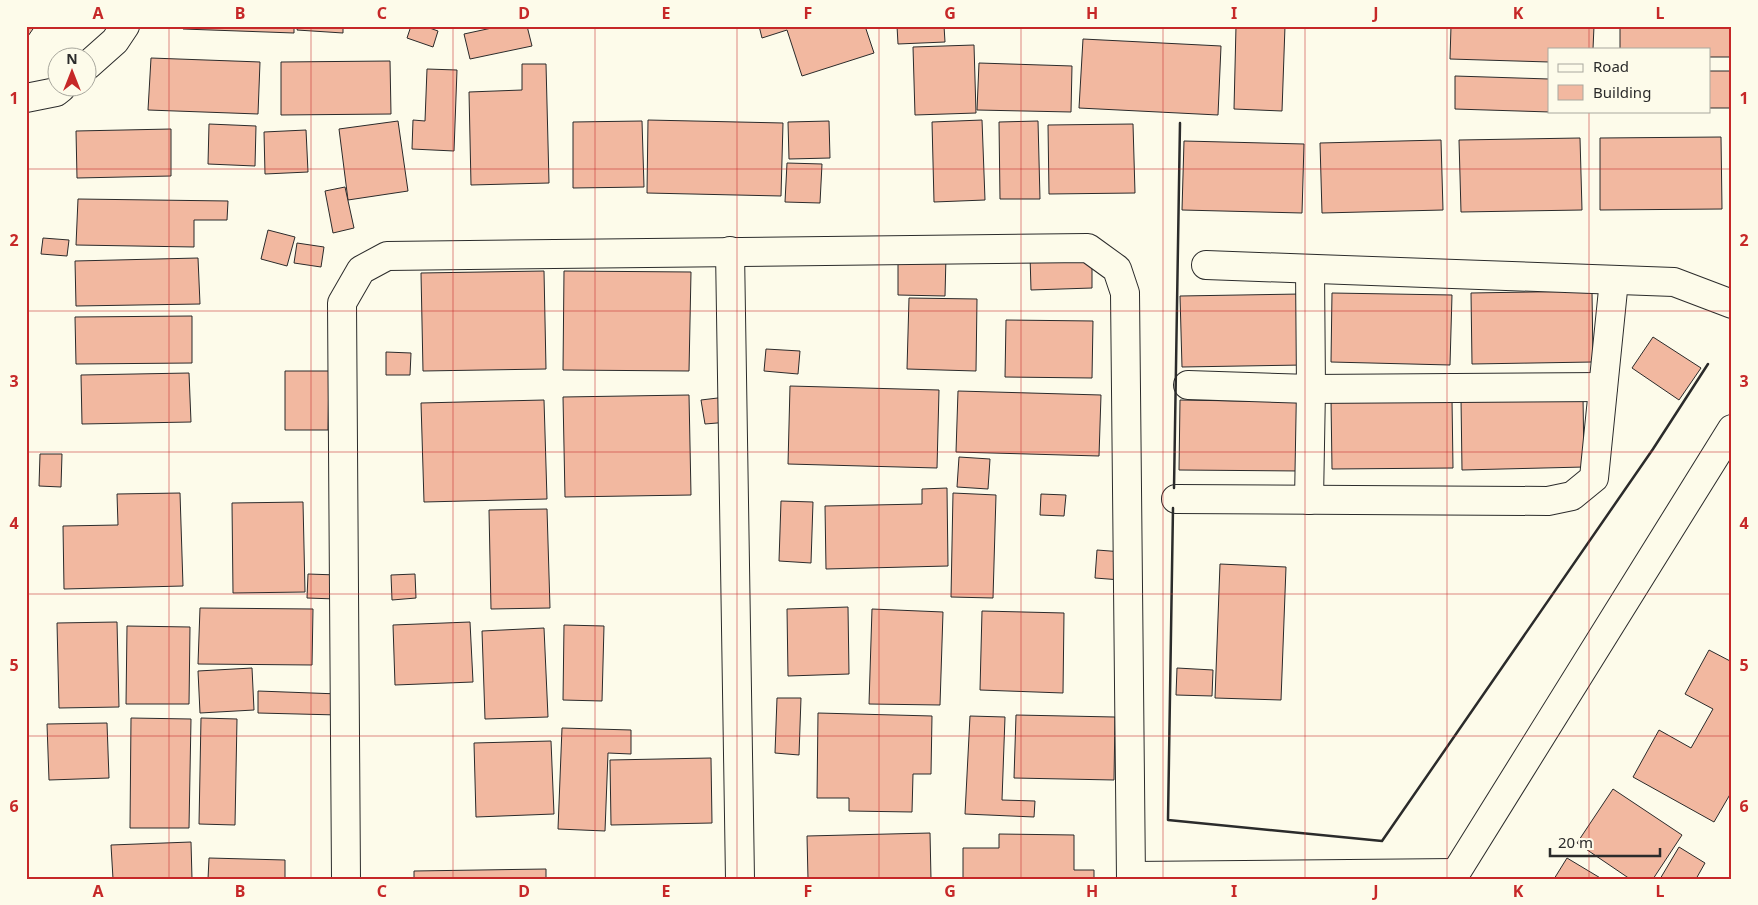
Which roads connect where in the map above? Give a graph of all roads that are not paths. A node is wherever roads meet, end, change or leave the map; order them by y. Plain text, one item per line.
1 (125, 26) edge
2 (98, 56) edge
3 (48, 94) edge
4 (26, 98) edge
5 (730, 252) junction
6 (1206, 266) dead end
7 (1310, 269) junction
8 (1614, 280) junction
9 (1732, 304) edge
10 (1188, 384) dead end
11 (1603, 387) junction
12 (1312, 389) junction
13 (1732, 429) edge
14 (1176, 499) dead end
15 (1309, 500) junction
16 (1454, 876) edge
17 (1131, 878) edge
18 (346, 879) edge
19 (740, 879) edge

1 - 2 street
3 - 4 street
5 - 17 street
5 - 18 street
5 - 19 street
6 - 7 street
7 - 8 street
7 - 12 street
8 - 9 street
8 - 11 street
10 - 12 street
11 - 12 street
11 - 15 street
12 - 15 street
13 - 16 street
14 - 15 street
16 - 17 street

